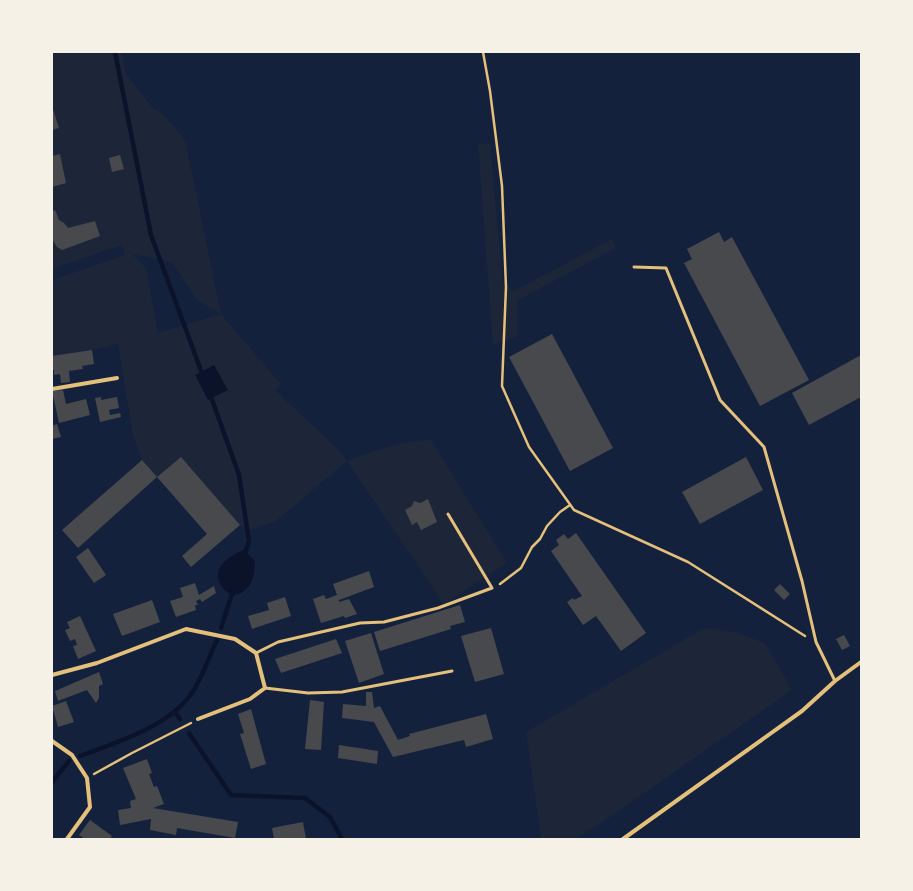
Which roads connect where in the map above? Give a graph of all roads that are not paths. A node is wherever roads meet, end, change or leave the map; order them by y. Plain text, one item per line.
1 (634, 268) dead end
2 (117, 378) dead end
3 (52, 389) edge
4 (448, 514) dead end
5 (256, 653) junction
6 (861, 662) edge
7 (452, 671) dead end
8 (52, 675) edge
9 (835, 681) junction
10 (265, 688) junction
11 (198, 719) road end
12 (52, 741) edge
13 (67, 839) edge
14 (623, 839) edge

1 - 9 lane
2 - 3 street
4 - 5 lane
5 - 8 street
5 - 10 street
6 - 9 street
7 - 10 lane
9 - 14 street
10 - 11 street
12 - 13 street

